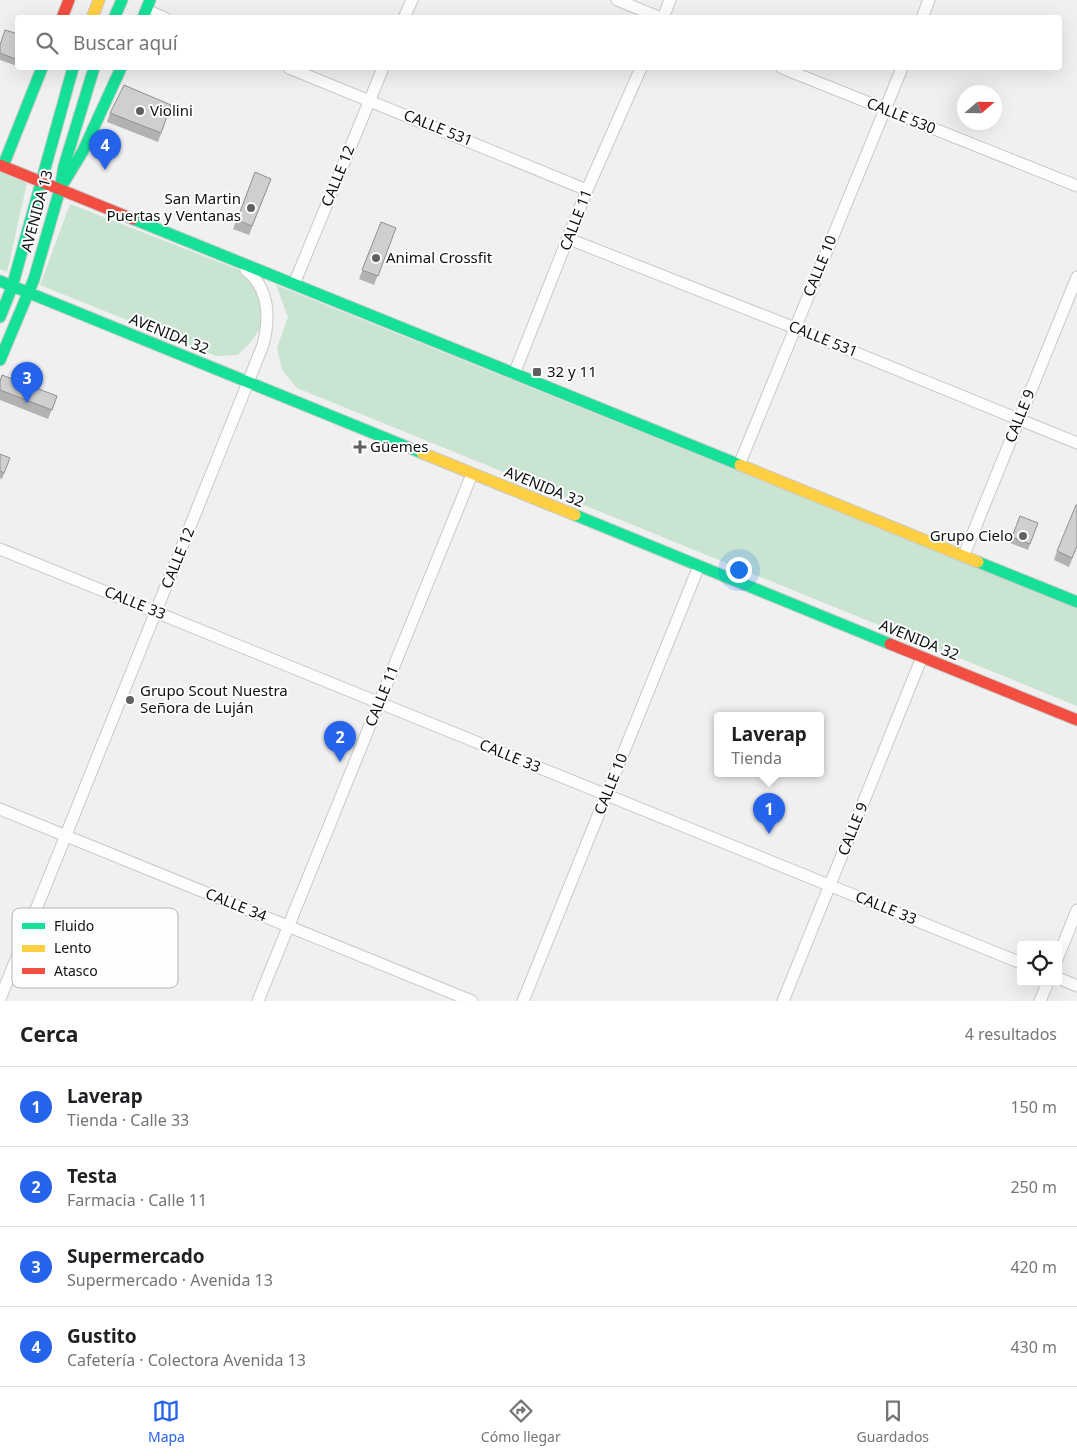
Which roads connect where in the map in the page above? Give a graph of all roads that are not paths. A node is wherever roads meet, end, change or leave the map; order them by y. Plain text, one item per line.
1 (69, 0) edge
2 (98, 0) edge
3 (122, 0) edge
4 (412, 0) edge
5 (617, 0) edge
6 (670, 0) edge
7 (929, 0) edge
8 (146, 9) edge
9 (63, 15) edge
10 (93, 15) edge
11 (115, 15) edge
12 (159, 15) edge
13 (405, 15) edge
14 (654, 15) edge
15 (663, 15) edge
16 (923, 15) edge
17 (41, 70) edge
18 (71, 70) edge
19 (93, 70) edge
20 (119, 70) edge
21 (294, 70) edge
22 (382, 70) edge
23 (640, 70) edge
24 (787, 70) edge
25 (901, 70) edge
26 (369, 100) junction
27 (884, 110) junction
28 (1, 166) edge
29 (40, 181) junction
30 (1077, 186) edge
31 (60, 189) junction
32 (587, 190) junction
33 (569, 239) junction
34 (235, 261) junction
35 (1077, 277) edge
36 (0, 282) edge
37 (294, 284) junction
38 (12, 287) junction
39 (28, 292) junction
40 (0, 317) edge
41 (795, 328) junction
42 (0, 360) edge
43 (514, 374) junction
44 (249, 383) junction
45 (1018, 420) junction
46 (1077, 443) edge
47 (739, 465) junction
48 (472, 474) junction
49 (0, 549) edge
50 (964, 555) junction
51 (699, 566) junction
52 (1077, 602) edge
53 (156, 612) junction
54 (922, 657) junction
55 (379, 702) junction
56 (1077, 720) edge
57 (606, 795) junction
58 (0, 809) edge
59 (66, 836) junction
60 (830, 886) junction
61 (37, 908) edge
62 (1077, 910) edge
63 (288, 926) junction
64 (1062, 947) edge
65 (1017, 961) edge
66 (12, 969) edge
67 (1062, 980) edge
68 (1046, 986) edge
69 (1077, 986) edge
70 (0, 999) edge
71 (258, 1001) edge
72 (472, 1001) edge
73 (523, 1001) edge
74 (783, 1001) edge
75 (1040, 1001) edge

1 - 9 main road
2 - 10 main road
3 - 11 main road
4 - 13 street
5 - 14 street
6 - 15 street
7 - 16 street
8 - 12 street
17 - 28 main road
18 - 29 main road, AVENIDA 13
19 - 31 main road, AVENIDA 13
20 - 31 main road
21 - 26 street, CALLE 531
22 - 26 street, CALLE 12
23 - 32 street, CALLE 11
24 - 27 street, CALLE 530
25 - 27 street, CALLE 10
26 - 32 street, CALLE 531
26 - 37 street, CALLE 12
27 - 30 street, CALLE 530
27 - 41 street, CALLE 10
28 - 29 main road
29 - 31 main road
29 - 38 main road, AVENIDA 13
31 - 34 main road
31 - 39 main road, AVENIDA 13
32 - 33 street, CALLE 11
33 - 41 street, CALLE 531
33 - 43 street, CALLE 11
34 - 37 main road
34 - 44 street, CALLE 12
35 - 45 street, CALLE 9
36 - 38 main road, AVENIDA 32
37 - 43 main road
38 - 39 main road, AVENIDA 32
38 - 40 main road, AVENIDA 13
39 - 42 main road, AVENIDA 13
39 - 44 main road, AVENIDA 32
41 - 45 street, CALLE 531
41 - 47 street, CALLE 10
43 - 47 main road
44 - 48 main road, AVENIDA 32
44 - 53 street, CALLE 12
45 - 46 street, CALLE 531
45 - 50 street, CALLE 9
47 - 50 main road
48 - 51 main road, AVENIDA 32
48 - 55 street, CALLE 11
49 - 53 street, CALLE 33
50 - 52 main road
51 - 54 main road, AVENIDA 32
51 - 57 street, CALLE 10
53 - 55 street, CALLE 33
53 - 59 street, CALLE 12
54 - 56 main road, AVENIDA 32
54 - 60 street, CALLE 9
55 - 57 street, CALLE 33
55 - 63 street, CALLE 11
57 - 60 street, CALLE 33
57 - 73 street, CALLE 10
58 - 59 street, CALLE 34
59 - 61 street, CALLE 12
59 - 63 street, CALLE 34
60 - 65 street, CALLE 33
60 - 74 street, CALLE 9
62 - 64 street
63 - 71 street, CALLE 11
63 - 72 street, CALLE 34
66 - 70 street, CALLE 12
67 - 69 street
68 - 75 street

